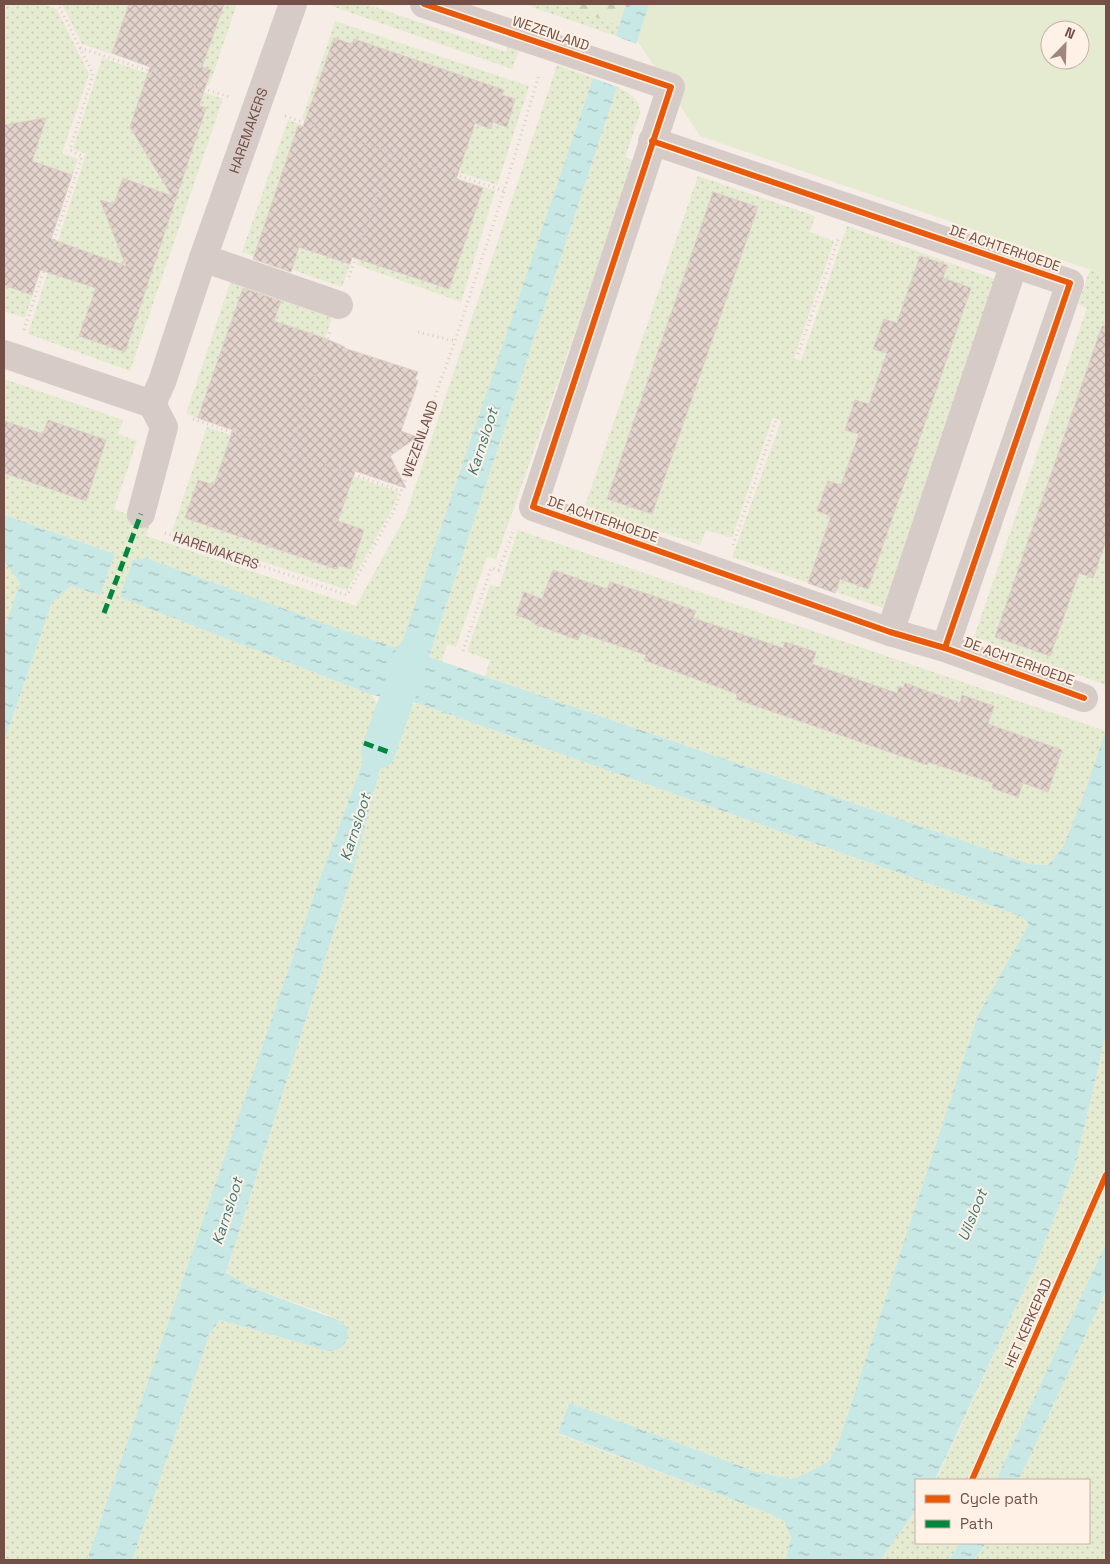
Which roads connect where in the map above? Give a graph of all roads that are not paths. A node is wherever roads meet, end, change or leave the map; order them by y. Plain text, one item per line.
1 (293, 4) edge
2 (424, 4) edge
3 (670, 87) joint
4 (652, 141) junction
5 (203, 258) junction
6 (1014, 264) junction
7 (339, 305) road end
8 (10, 355) edge
9 (152, 404) junction
10 (142, 514) road end
11 (890, 632) junction
12 (945, 648) junction
13 (1084, 698) dead end

1 - 5 street, HAREMAKERS
2 - 3 street, WEZENLAND
3 - 4 street, DE ACHTERHOEDE
4 - 6 street, DE ACHTERHOEDE
4 - 11 street, DE ACHTERHOEDE
5 - 7 street
5 - 9 street, HAREMAKERS
6 - 11 street, DE ACHTERHOEDE
6 - 12 street, DE ACHTERHOEDE
8 - 9 street
9 - 10 street
11 - 12 street, DE ACHTERHOEDE
12 - 13 street, DE ACHTERHOEDE

